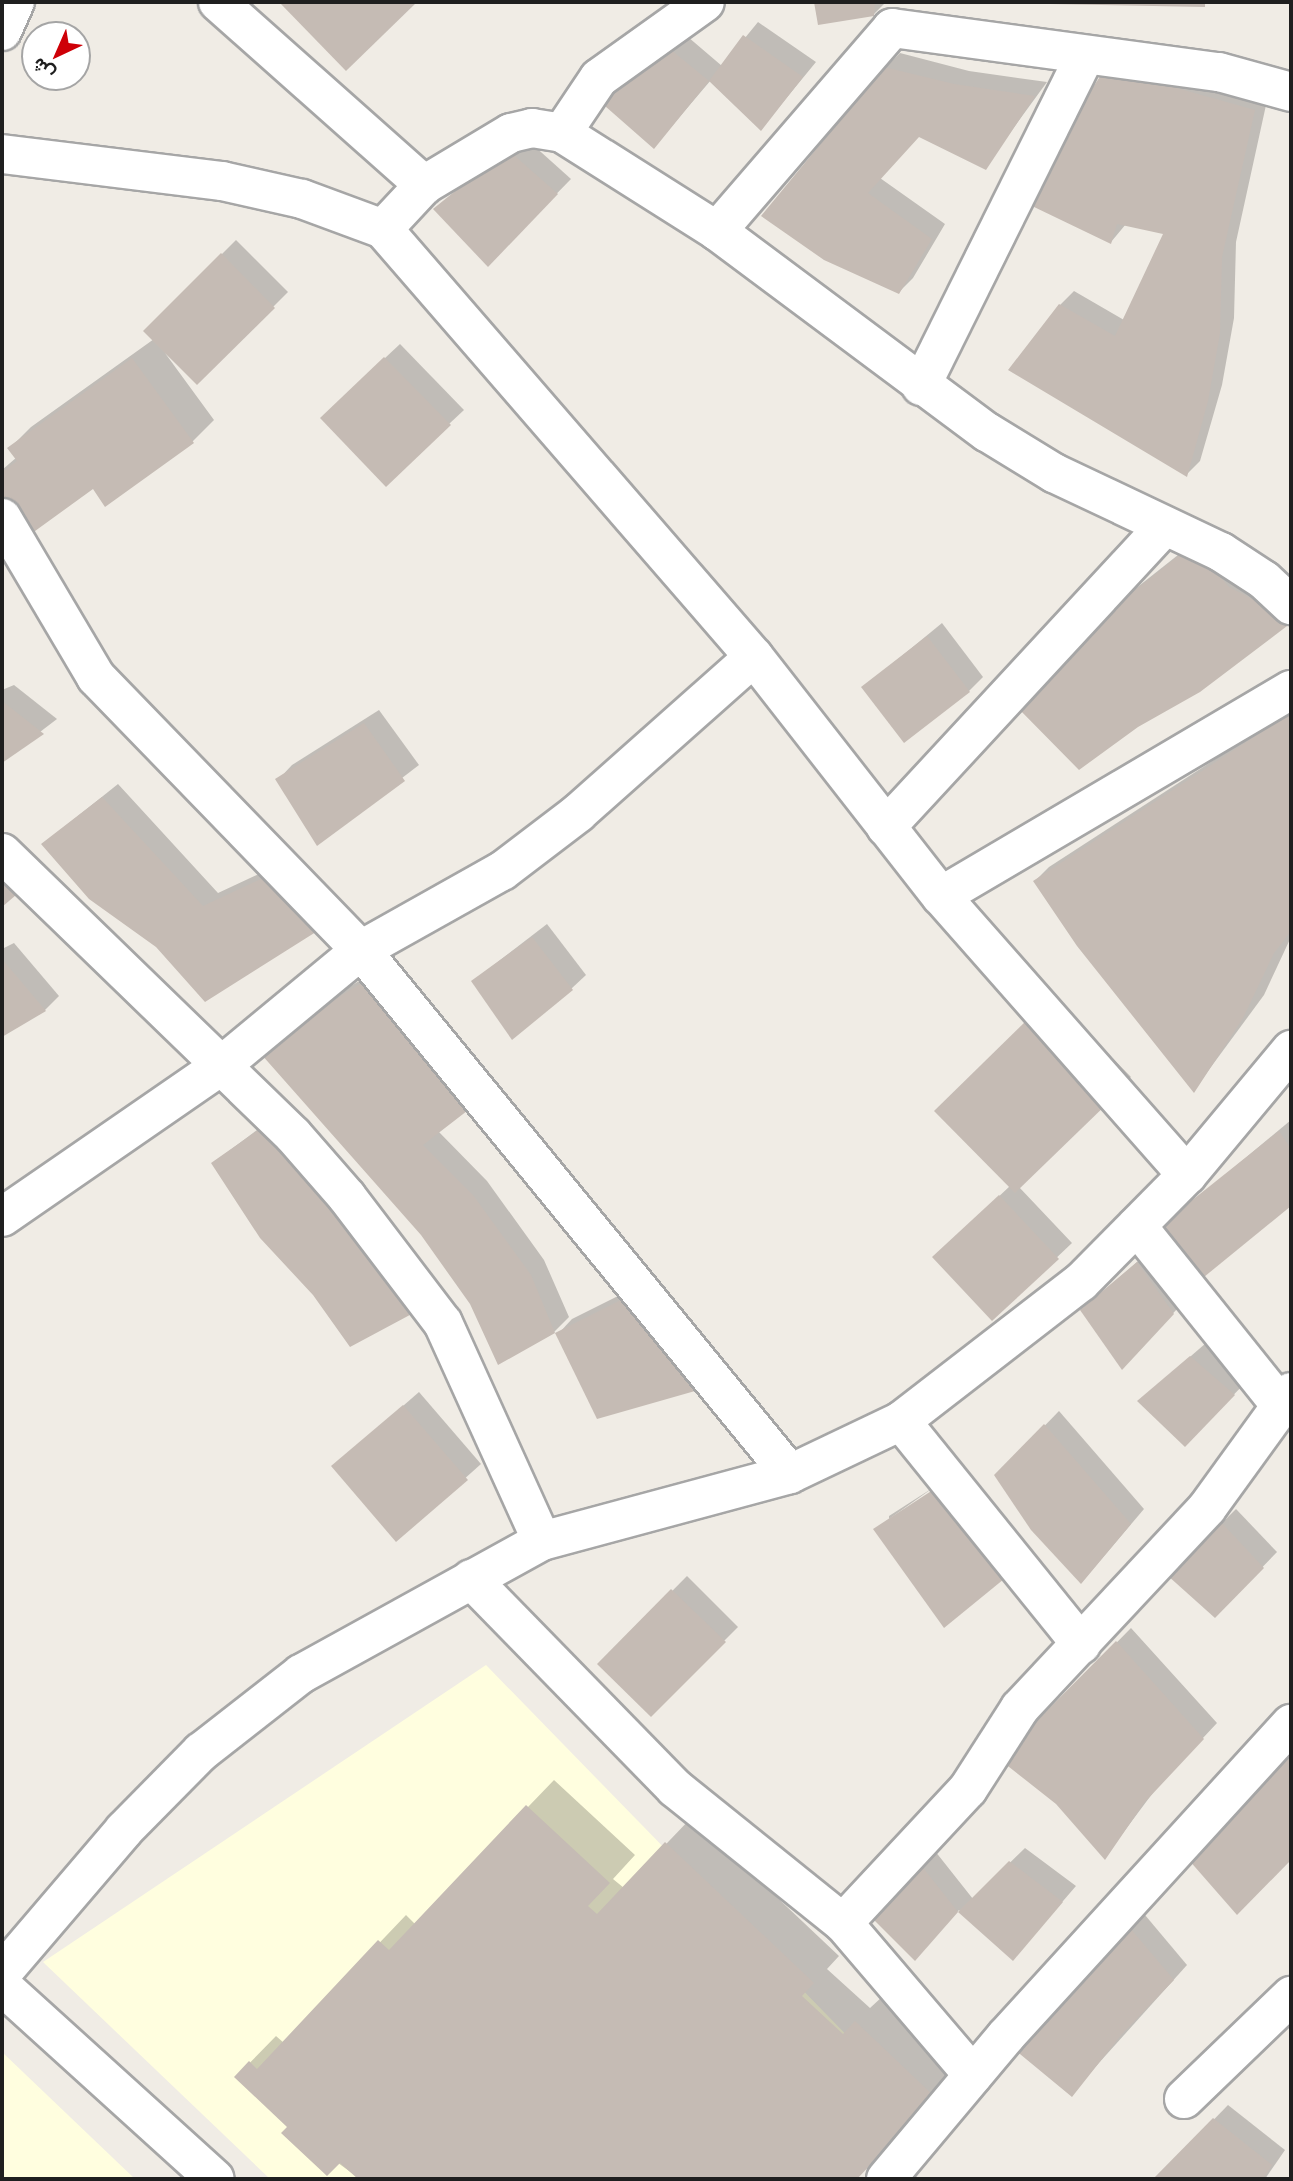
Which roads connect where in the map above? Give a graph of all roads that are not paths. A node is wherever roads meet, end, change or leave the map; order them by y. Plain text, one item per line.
1 (15, 2) edge
2 (218, 2) edge
3 (705, 2) edge
4 (894, 15) edge
5 (2, 31) edge
6 (1084, 55) junction
7 (1291, 92) edge
8 (562, 133) junction
9 (2, 153) edge
10 (424, 186) junction
11 (383, 229) junction
12 (718, 232) junction
13 (921, 386) junction
14 (2, 517) edge
15 (1166, 526) junction
16 (1291, 605) edge
17 (754, 657) junction
18 (1291, 690) edge
19 (886, 828) junction
20 (2, 853) edge
21 (941, 896) junction
22 (360, 950) junction
23 (1291, 1050) edge
24 (222, 1065) junction
25 (1187, 1175) junction
26 (2, 1217) edge
27 (1137, 1226) junction
28 (1287, 1399) edge
29 (901, 1421) junction
30 (790, 1474) junction
31 (542, 1541) junction
32 (471, 1579) junction
33 (1081, 1644) junction
34 (1291, 1724) edge
35 (843, 1923) junction
36 (2, 1972) edge
37 (2, 1986) edge
38 (1291, 1996) edge
39 (973, 2075) junction
40 (1184, 2099) dead end
41 (215, 2179) edge
42 (886, 2179) edge

1 - 5 street
2 - 10 street
3 - 8 street
4 - 6 street
4 - 12 street
6 - 7 street
6 - 13 street
8 - 10 street
8 - 12 street
9 - 11 street
10 - 11 street
11 - 17 street
12 - 13 street
13 - 15 street
14 - 22 street
15 - 16 street
15 - 19 street
17 - 19 street
17 - 22 street
18 - 21 street
19 - 21 street
20 - 24 street
21 - 25 street
22 - 24 street
22 - 30 street
23 - 25 street
24 - 26 street
24 - 31 street
25 - 27 street
27 - 28 street
27 - 29 street
28 - 33 street
29 - 30 street
29 - 33 street
30 - 31 street
31 - 32 street
32 - 35 street
32 - 36 street
33 - 35 street
34 - 39 street
35 - 39 street
37 - 41 street
38 - 40 street
39 - 42 street

